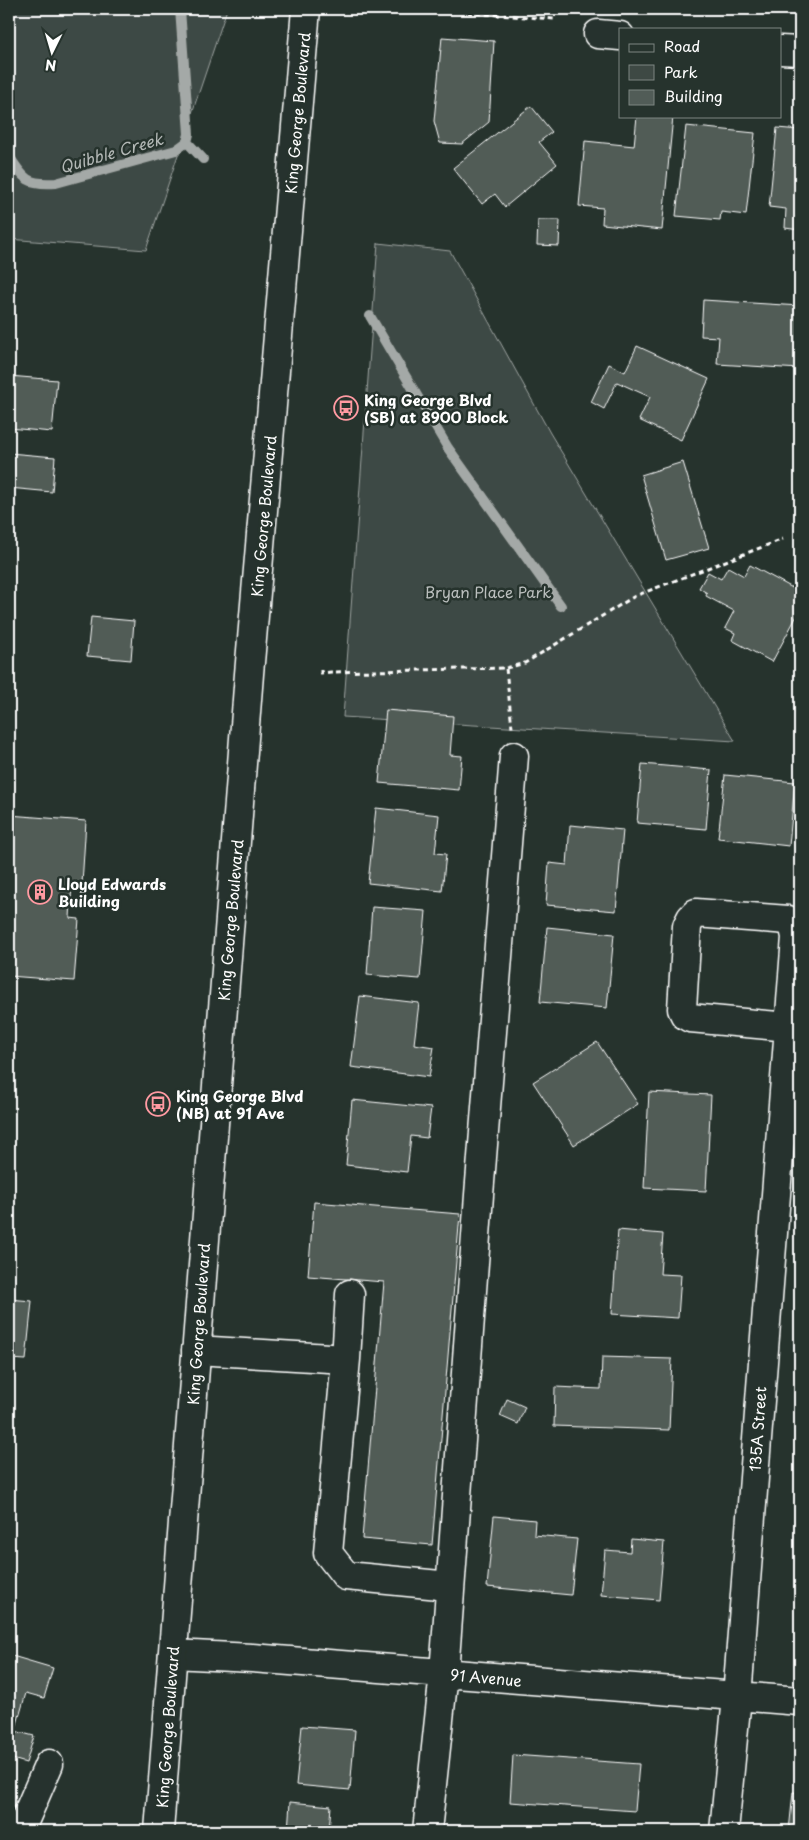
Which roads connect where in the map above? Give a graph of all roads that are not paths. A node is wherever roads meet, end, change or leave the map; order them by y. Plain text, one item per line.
1 (306, 9) edge
2 (782, 50) edge
3 (800, 51) edge
4 (514, 756) road end
5 (789, 1026) junction
6 (350, 1294) dead end
7 (196, 1350) junction
8 (346, 1359) junction
9 (450, 1586) junction
10 (173, 1654) junction
11 (444, 1673) junction
12 (737, 1697) junction
13 (800, 1701) edge
14 (49, 1764) dead end
15 (20, 1831) edge
16 (159, 1831) edge
17 (428, 1831) edge
18 (724, 1831) edge

1 - 7 street, King George Boulevard
2 - 3 street
4 - 9 street
5 - 5 street, 135A Street
5 - 12 street, 135A Street
6 - 8 street
7 - 8 street
7 - 10 street, King George Boulevard
8 - 9 street
9 - 11 street
10 - 11 street, 91 Avenue
10 - 16 street, King George Boulevard
11 - 12 street, 91 Avenue
11 - 17 street
12 - 13 street, 91 Avenue
12 - 18 street, 135A Street
14 - 15 street

